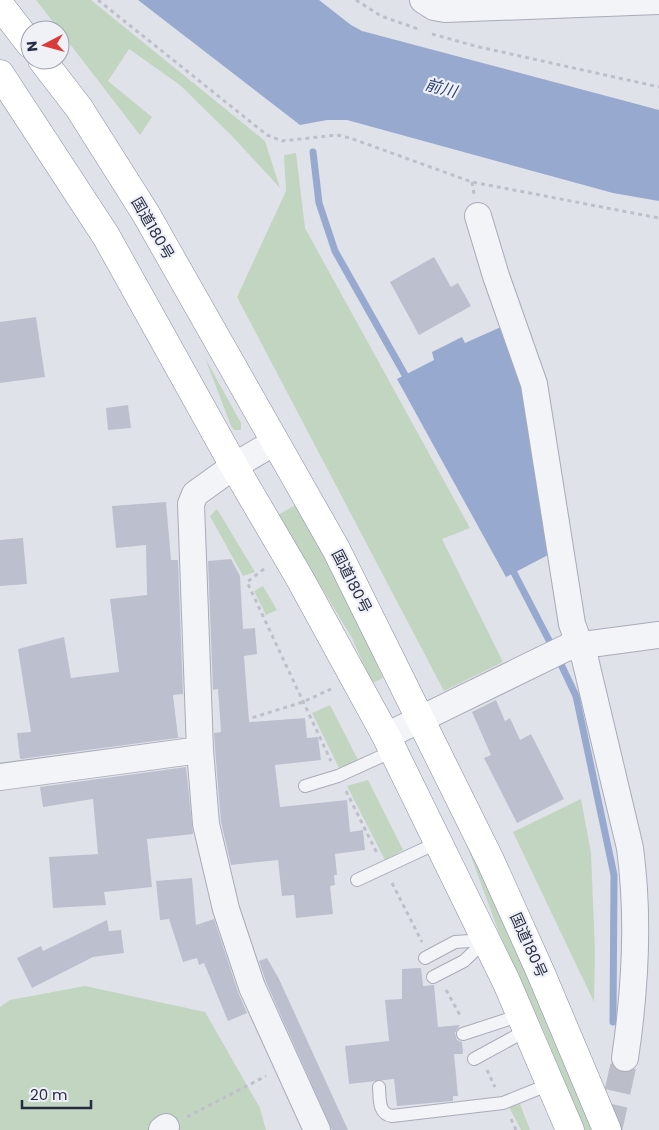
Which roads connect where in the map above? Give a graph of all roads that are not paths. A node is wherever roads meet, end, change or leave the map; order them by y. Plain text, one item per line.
1 (423, 0) edge
2 (659, 0) edge
3 (0, 5) edge
4 (20, 31) edge
5 (50, 70) edge
6 (0, 74) edge
7 (478, 216) dead end
8 (275, 442) junction
9 (234, 466) junction
10 (659, 635) edge
11 (574, 646) junction
12 (420, 719) junction
13 (200, 741) junction
14 (390, 743) junction
15 (0, 777) edge
16 (305, 786) dead end
17 (439, 842) junction
18 (356, 880) dead end
19 (486, 940) junction
20 (427, 957) road end
21 (436, 976) road end
22 (524, 1022) junction
23 (465, 1033) road end
24 (477, 1058) road end
25 (625, 1058) tunnel mouth
26 (550, 1084) junction
27 (379, 1087) dead end
28 (317, 1130) edge
29 (570, 1130) edge
30 (607, 1130) edge

1 - 2 street
3 - 4 highway
5 - 8 highway, 国道180号
6 - 9 highway
7 - 11 street
8 - 9 street
8 - 12 highway, 国道180号
9 - 13 street
9 - 14 highway
10 - 11 street
11 - 12 street
11 - 25 street
12 - 14 street
12 - 30 highway, 国道180号
13 - 15 street
13 - 28 street
14 - 16 lane
14 - 17 highway
17 - 18 lane
17 - 19 highway
19 - 20 lane
19 - 21 lane
19 - 22 highway
22 - 23 lane
22 - 24 lane
22 - 26 highway
26 - 27 lane
26 - 29 highway

